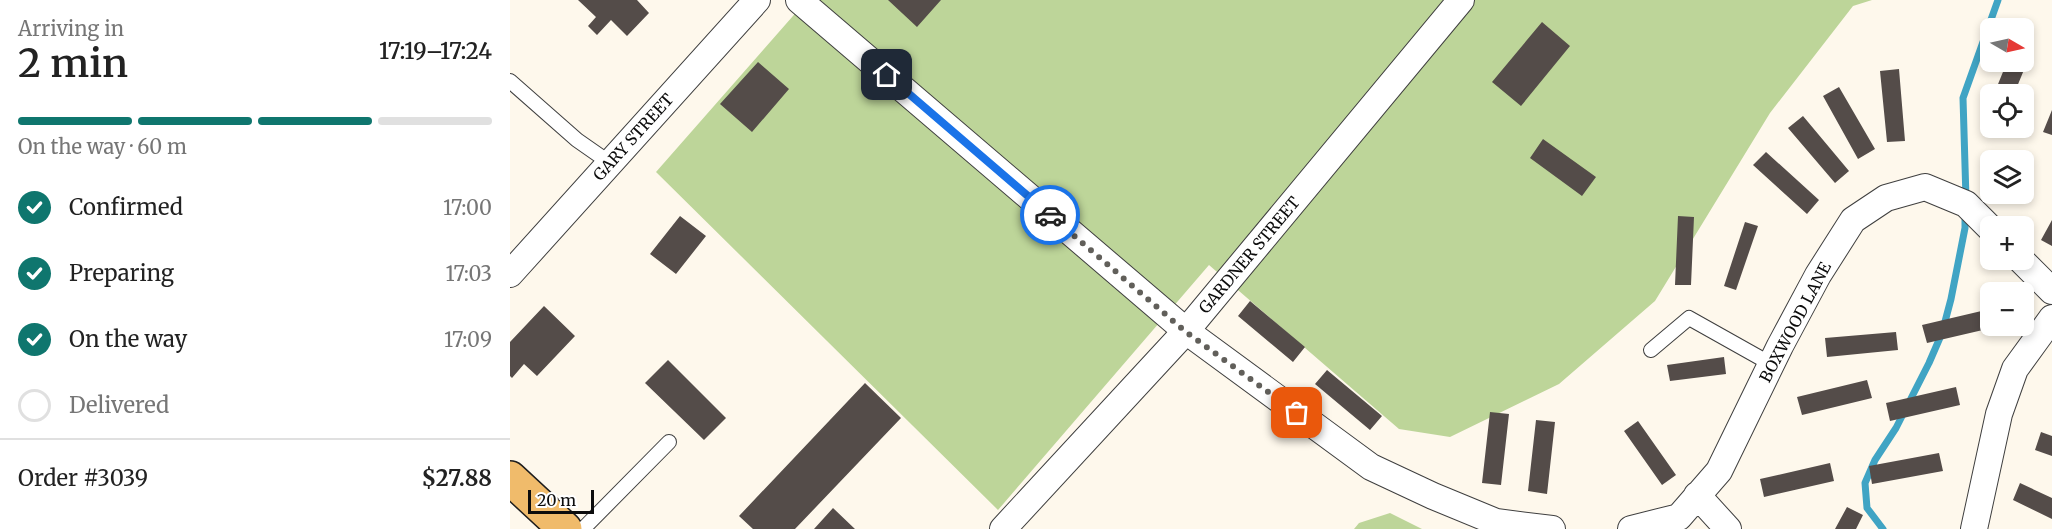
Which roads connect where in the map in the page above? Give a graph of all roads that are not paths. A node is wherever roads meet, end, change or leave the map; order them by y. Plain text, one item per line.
1 (757, 0) edge
2 (799, 0) edge
3 (1461, 0) edge
4 (510, 81) edge
5 (610, 163) junction
6 (1980, 218) edge
7 (2031, 270) edge
8 (510, 274) edge
9 (2052, 291) edge
10 (2052, 318) edge
11 (1186, 332) junction
12 (1651, 350) dead end
13 (1771, 364) junction
14 (669, 442) dead end
15 (510, 478) edge
16 (1697, 495) junction
17 (565, 528) edge
18 (1003, 529) edge
19 (1552, 529) edge
20 (1631, 529) edge
21 (1728, 529) edge
22 (1974, 529) edge

1 - 5 street, GARY STREET
2 - 11 street
3 - 11 street, GARDNER STREET
4 - 5 lane
5 - 8 street, GARY STREET
6 - 13 street, BOXWOOD LANE
7 - 9 street
10 - 22 street
11 - 18 street, GARDNER STREET
11 - 19 street
12 - 13 lane
13 - 16 street, BOXWOOD LANE
14 - 17 lane
15 - 17 main road
16 - 20 street, BOXWOOD LANE
16 - 21 street

